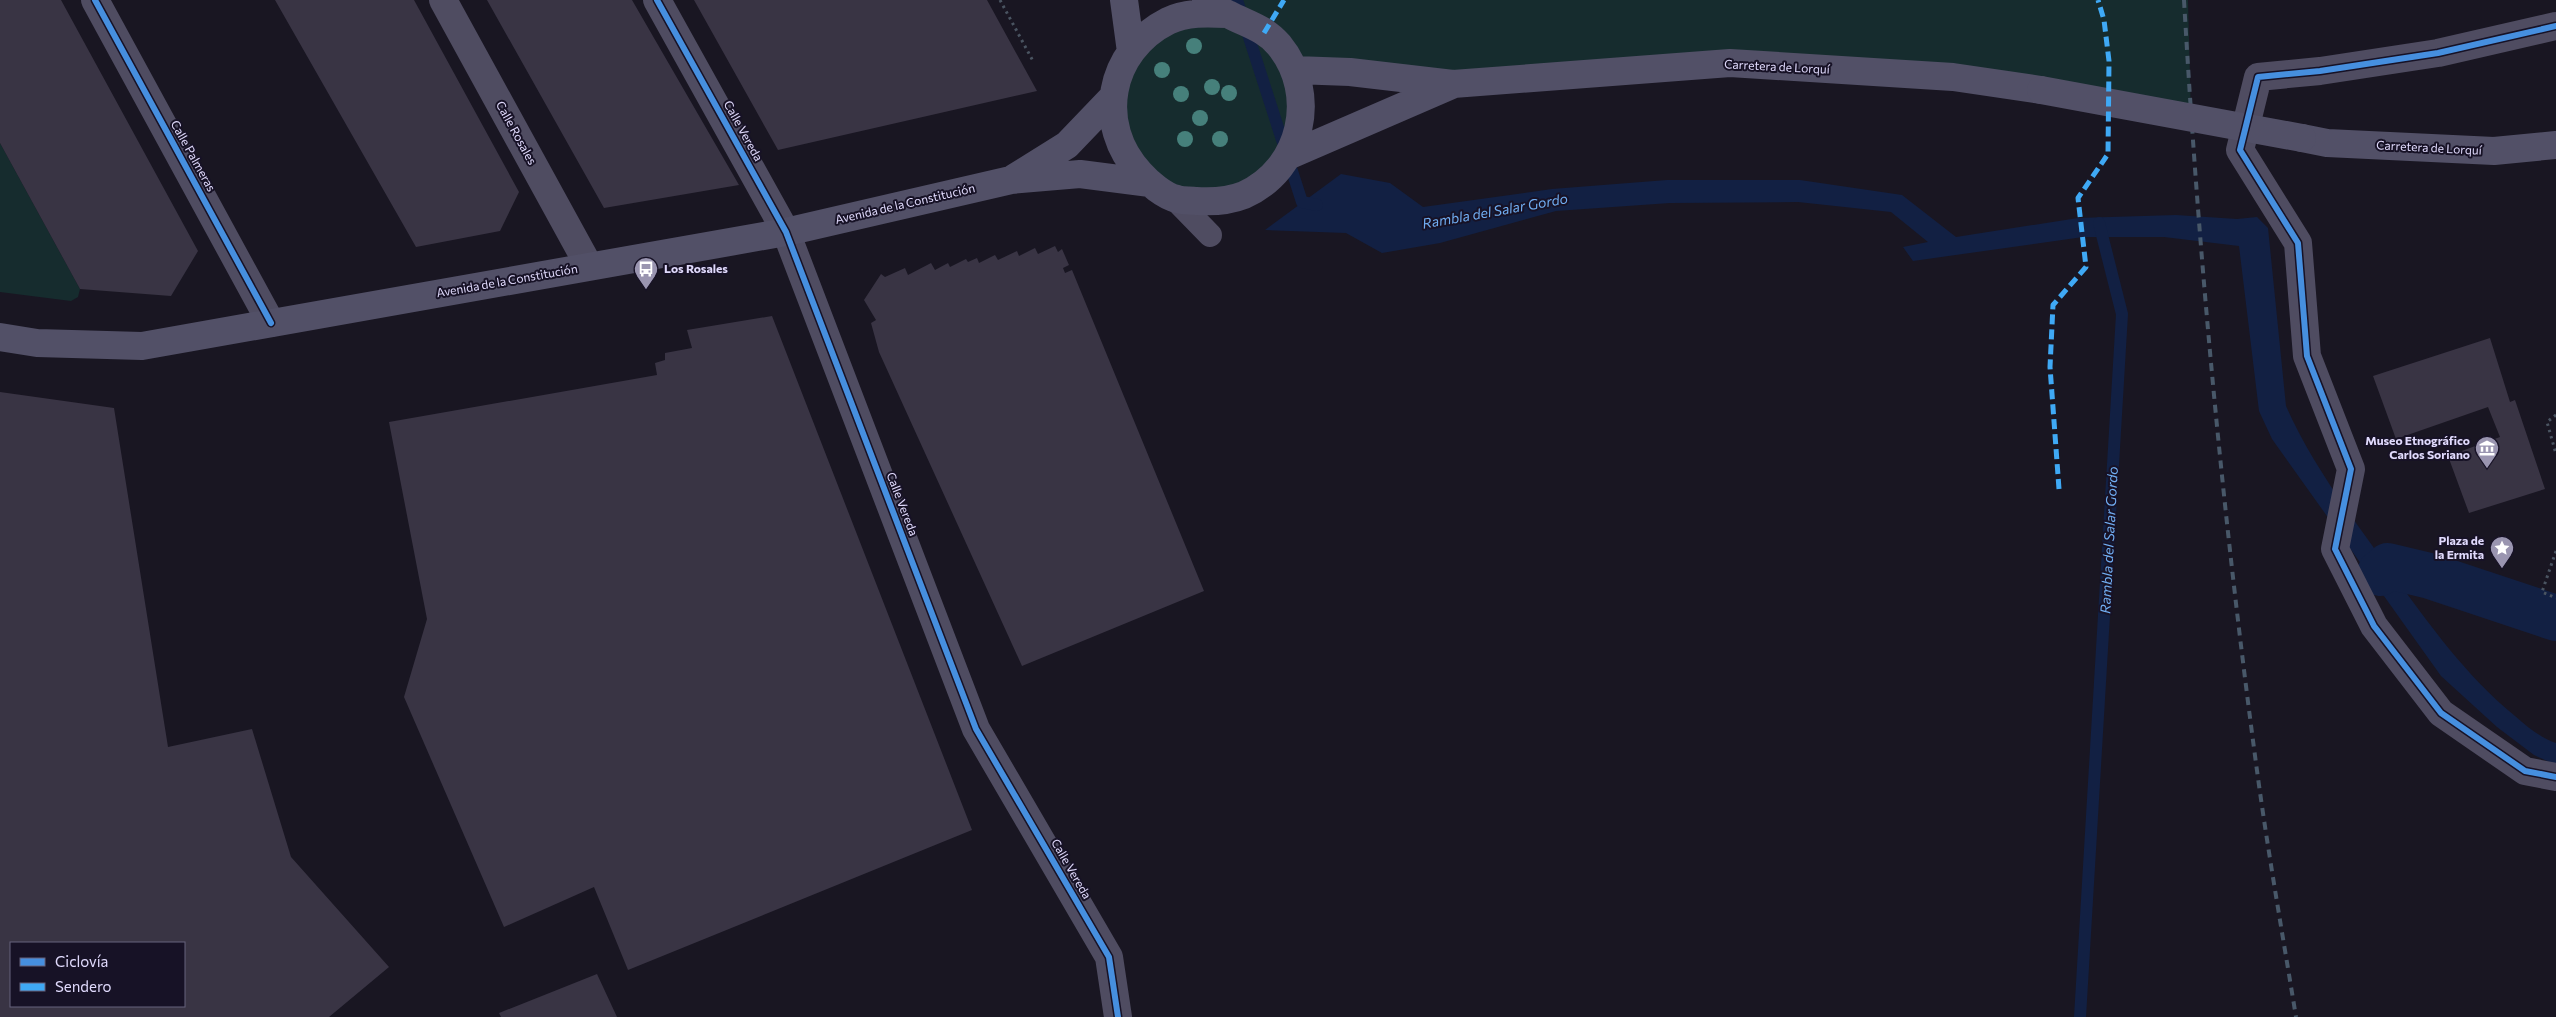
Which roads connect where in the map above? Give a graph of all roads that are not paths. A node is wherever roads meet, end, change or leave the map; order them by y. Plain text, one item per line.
1 (96, 0) edge
2 (443, 0) edge
3 (657, 0) edge
4 (1124, 0) edge
5 (1216, 7) edge
6 (2556, 26) edge
7 (1131, 52) junction
8 (1295, 70) junction
9 (1453, 84) junction
10 (1112, 97) junction
11 (2556, 145) edge
12 (1288, 156) junction
13 (1011, 180) junction
14 (1150, 183) junction
15 (1175, 199) junction
16 (786, 232) junction
17 (1210, 235) dead end
18 (589, 266) junction
19 (271, 323) junction
20 (0, 338) edge
21 (2556, 777) edge
22 (1118, 1017) edge

1 - 19 street, Calle Palmeras
2 - 18 street, Calle Rosales
3 - 16 street, Calle Vereda
4 - 7 main road
5 - 7 main road
5 - 8 main road
6 - 21 street
7 - 10 main road
8 - 9 main road
8 - 12 main road
9 - 11 main road, Carretera de Lorquí, bridge
9 - 12 main road
10 - 13 main road
10 - 14 main road
12 - 15 main road
13 - 14 main road
13 - 16 main road, Avenida de la Constitución
14 - 15 main road
15 - 17 lane
16 - 18 main road, Avenida de la Constitución
16 - 22 street, Calle Vereda
18 - 19 main road, Avenida de la Constitución
19 - 20 main road, Avenida de la Constitución

